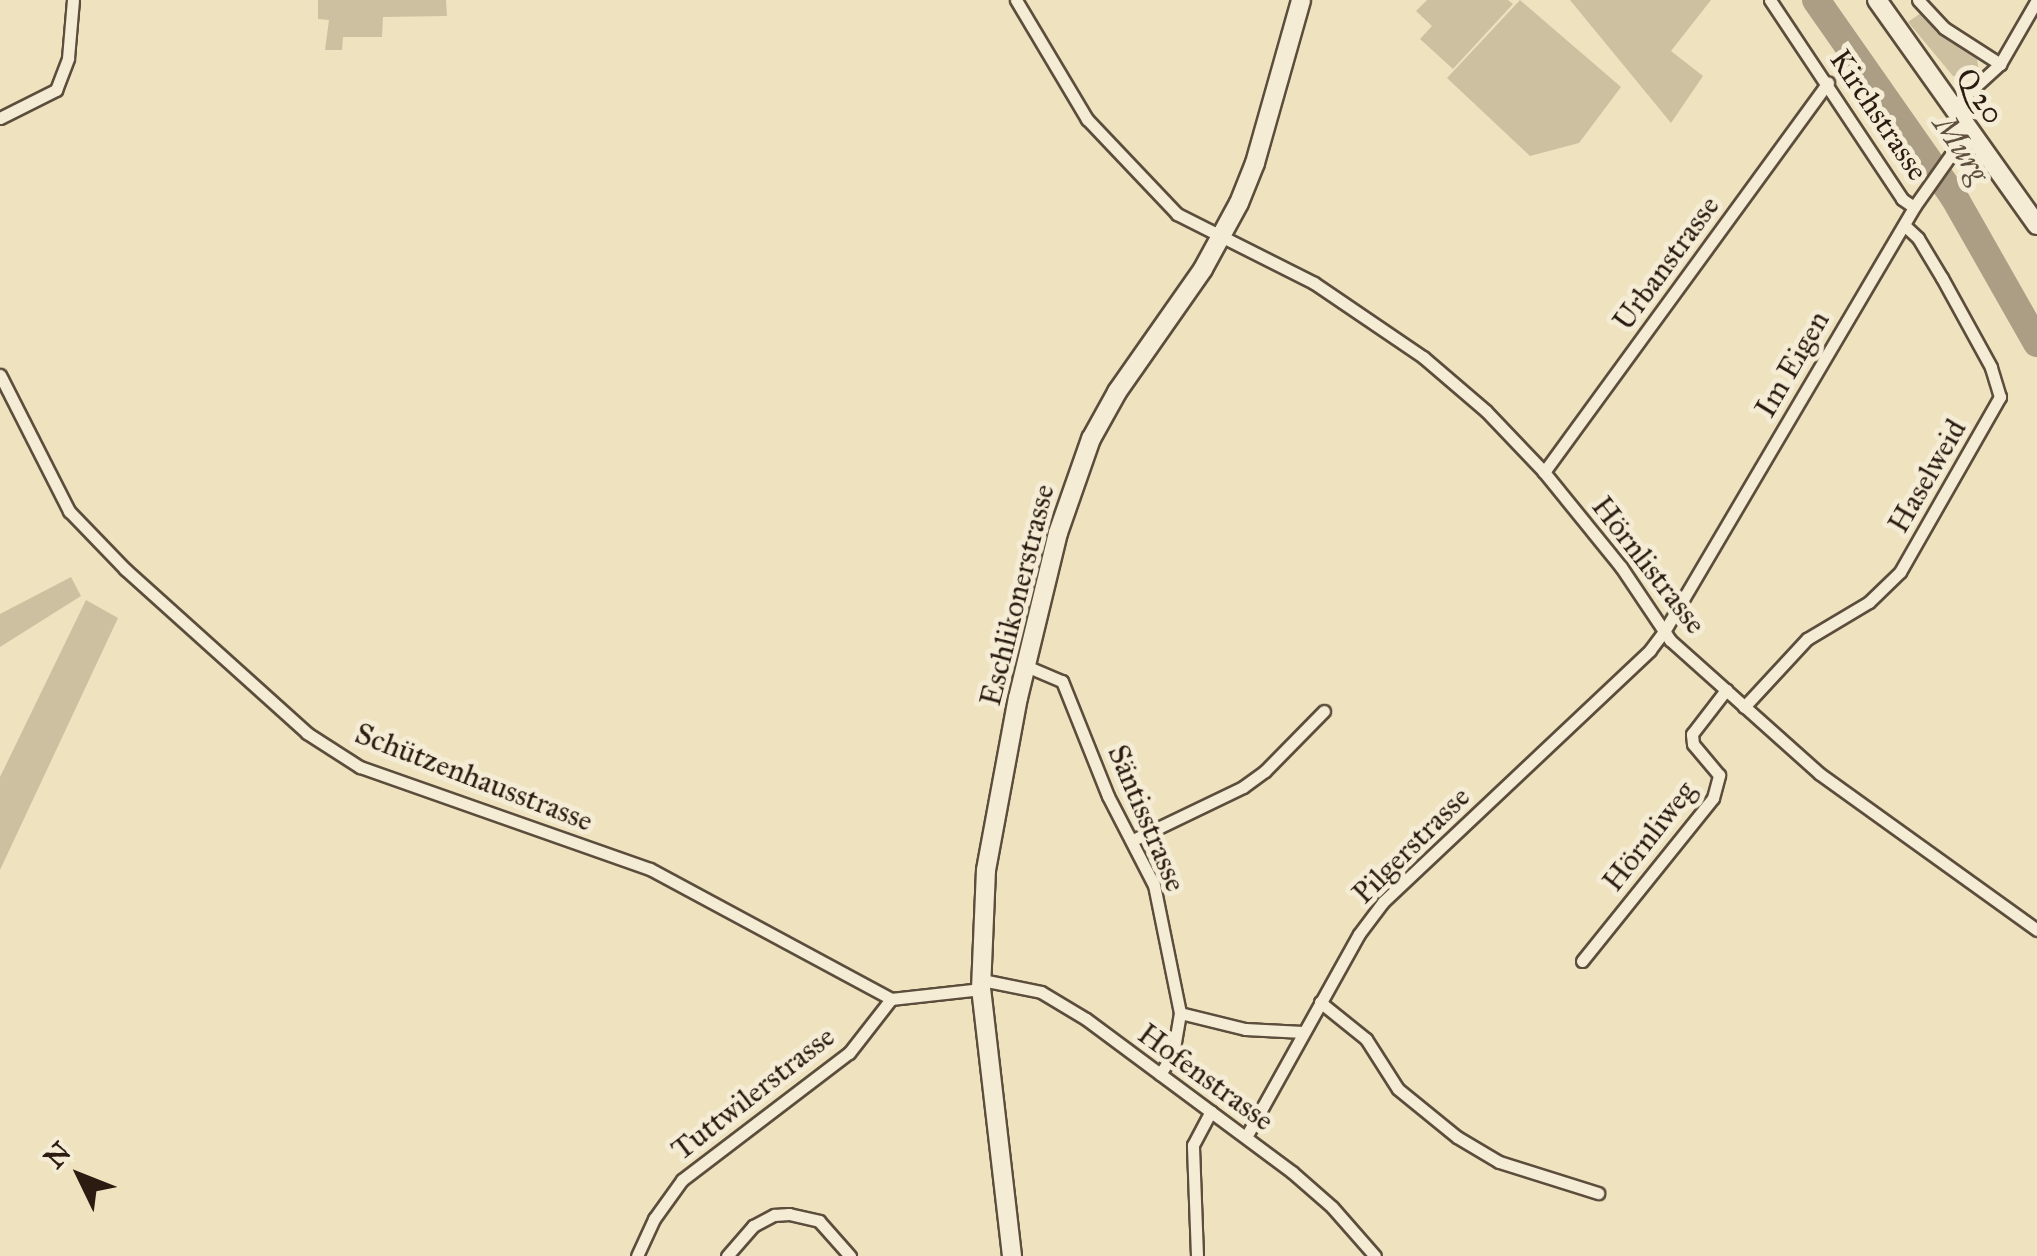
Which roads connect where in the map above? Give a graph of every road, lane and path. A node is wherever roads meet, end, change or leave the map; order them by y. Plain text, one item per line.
1 (73, 0) edge
2 (1016, 0) edge
3 (1302, 0) edge
4 (1770, 0) edge
5 (1876, 0) edge
6 (1918, 0) edge
7 (2037, 0) edge
8 (2000, 64) junction
9 (1828, 84) junction
10 (1954, 106) junction
11 (0, 118) edge
12 (1969, 128) junction
13 (1914, 207) junction
14 (1904, 224) junction
15 (2037, 225) edge
16 (1222, 237) junction
17 (0, 375) edge
18 (1544, 472) junction
19 (1665, 630) junction
20 (1026, 666) junction
21 (1726, 690) junction
22 (1744, 707) junction
23 (1324, 711) dead end
24 (1134, 840) junction
25 (2037, 930) edge
26 (1582, 960) dead end
27 (982, 985) junction
28 (891, 999) junction
29 (1320, 1002) junction
30 (1180, 1013) junction
31 (1303, 1032) junction
32 (1160, 1074) junction
33 (1211, 1111) junction
34 (1246, 1136) junction
35 (1598, 1193) dead end
36 (637, 1256) edge
37 (727, 1256) edge
38 (850, 1256) edge
39 (1012, 1256) edge
40 (1197, 1256) edge
41 (1376, 1256) edge

1 - 11 street
2 - 16 street, Hörnlistrasse
3 - 16 main road, Eschlikonerstrasse
4 - 9 street, Kirchstrasse
5 - 10 main road, Q 20
6 - 8 street
7 - 8 street
8 - 10 street
9 - 13 street, Kirchstrasse
9 - 18 street, Urbanstrasse
10 - 12 main road, Q 20
12 - 13 street, Im Eigen
12 - 15 main road, Q 20
13 - 14 street, Im Eigen
14 - 19 street, Im Eigen
14 - 22 street, Haselweid
16 - 18 street, Hörnlistrasse
16 - 20 main road, Eschlikonerstrasse
17 - 28 street, Schützenhausstrasse
18 - 19 street, Hörnlistrasse
19 - 21 street, Hörnlistrasse
19 - 29 street, Pilgerstrasse
20 - 24 street, Säntisstrasse
20 - 27 main road, Eschlikonerstrasse
21 - 22 street, Hörnlistrasse
21 - 26 street, Hörnliweg
22 - 25 street, Hörnlistrasse
23 - 24 street
24 - 30 street, Säntisstrasse
27 - 28 street
27 - 32 street, Hofenstrasse
27 - 39 main road, Eschlikonerstrasse
28 - 36 street, Tuttwilerstrasse
29 - 31 street, Pilgerstrasse
29 - 35 street
30 - 31 street
30 - 32 street, Säntisstrasse
31 - 34 street, Pilgerstrasse
32 - 33 street, Hofenstrasse
33 - 34 street, Hofenstrasse
33 - 40 street
34 - 41 street, Hofenstrasse
37 - 38 street

